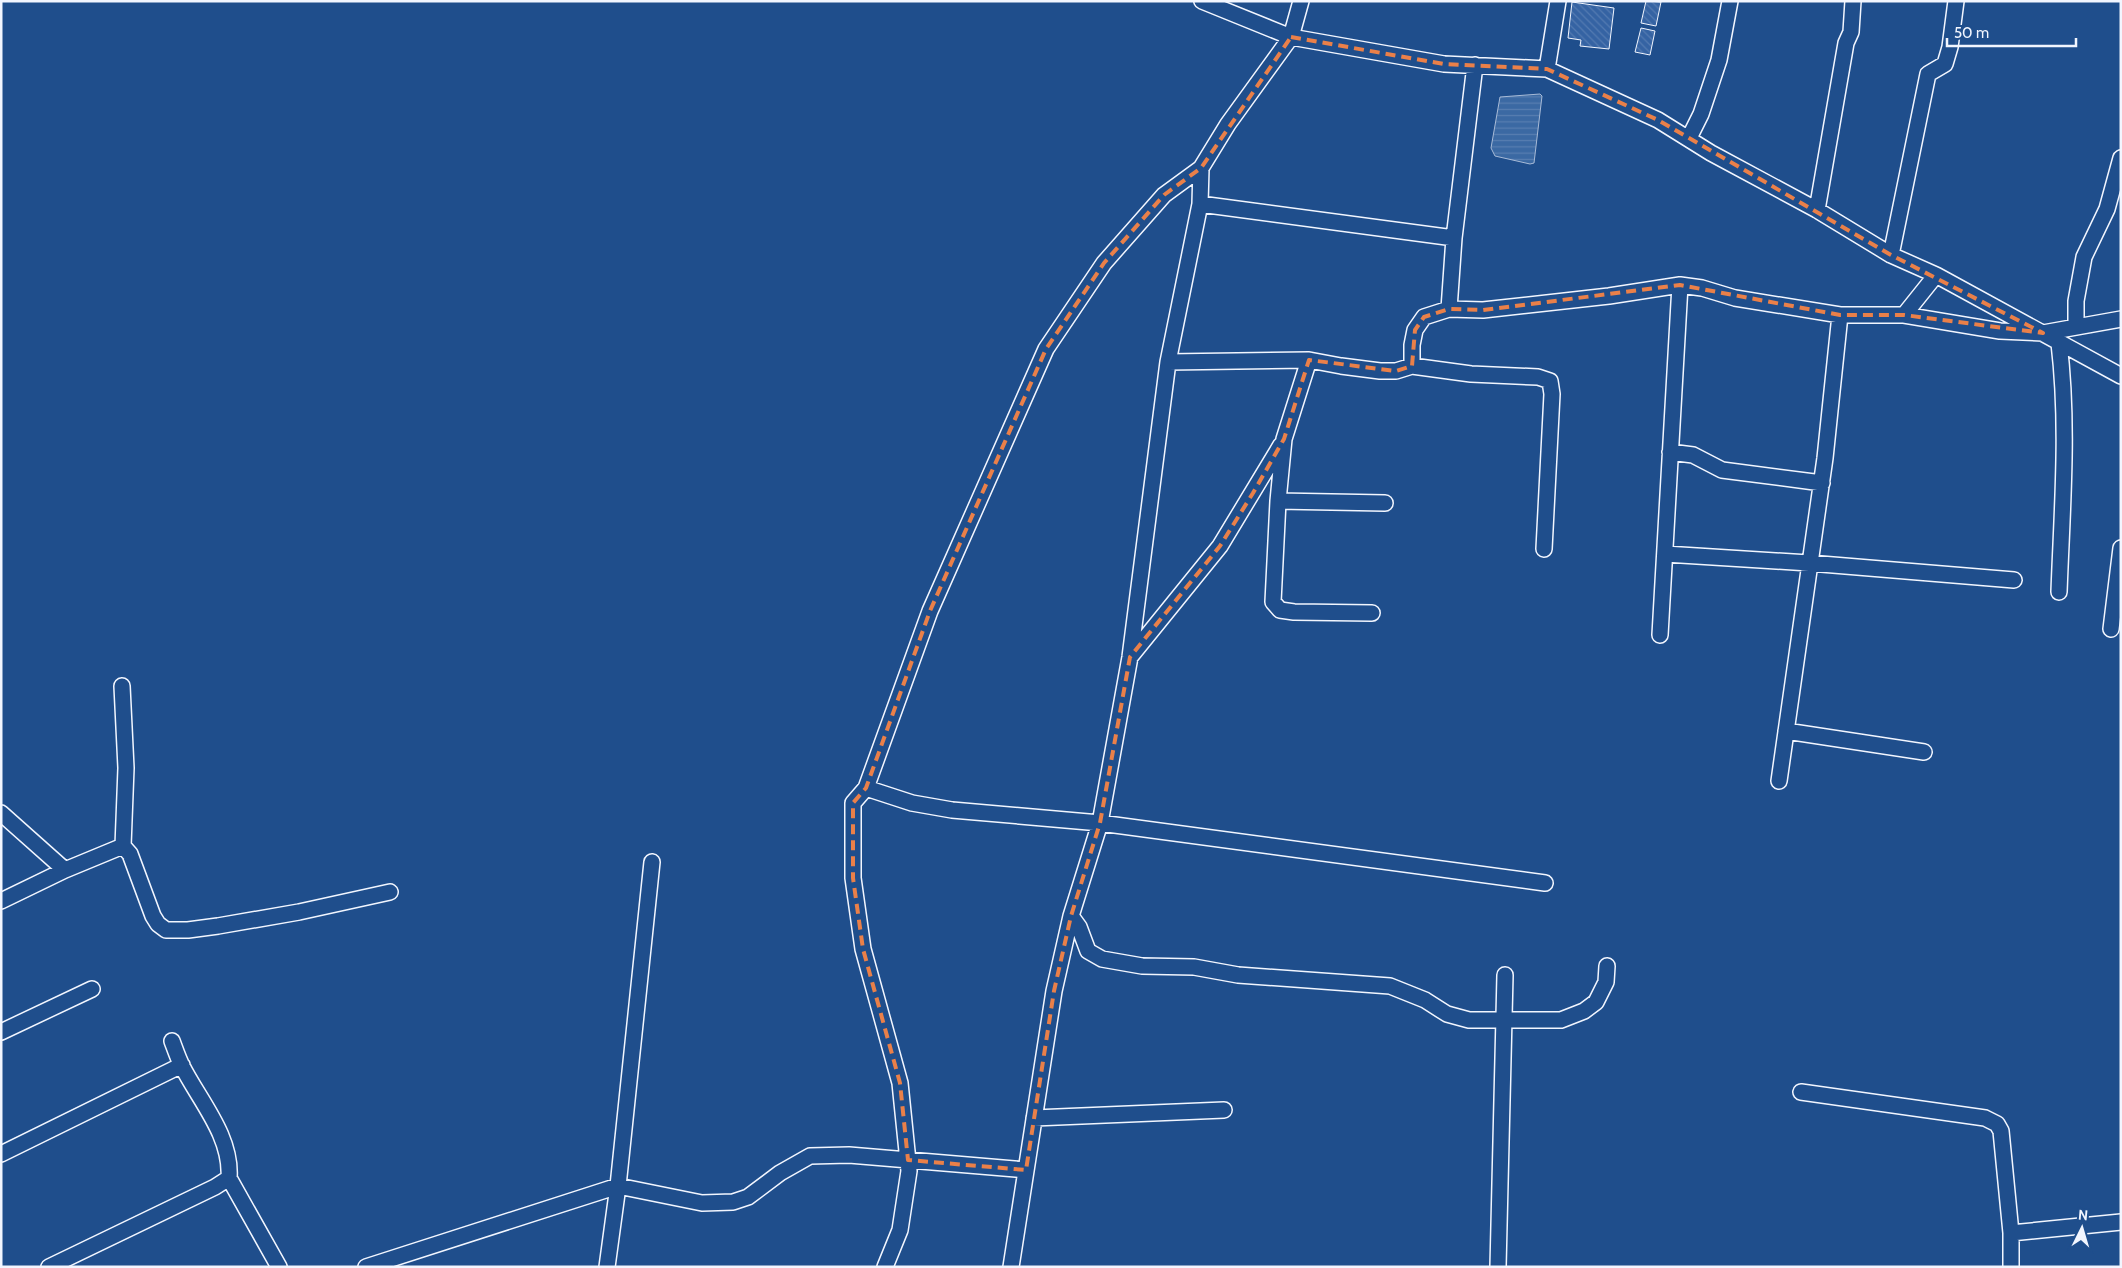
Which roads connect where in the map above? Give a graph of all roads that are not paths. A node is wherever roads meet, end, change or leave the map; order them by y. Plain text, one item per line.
1 (1301, 1) edge
2 (1558, 1) edge
3 (1730, 1) edge
4 (1853, 1) edge
5 (1956, 1) edge
6 (1211, 2) edge
7 (1291, 37) junction
8 (1475, 65) junction
9 (1547, 69) junction
10 (1689, 138) junction
11 (2121, 158) edge
12 (1200, 168) junction
13 (1200, 204) junction
14 (1817, 210) junction
15 (1454, 238) junction
16 (1891, 255) junction
17 (1936, 275) junction
18 (1680, 285) junction
19 (1449, 308) junction
20 (1840, 315) junction
21 (1904, 315) junction
22 (2121, 319) edge
23 (2076, 327) junction
24 (2042, 333) junction
25 (2059, 343) junction
26 (1309, 360) junction
27 (1168, 362) junction
28 (1412, 366) junction
29 (2121, 376) edge
30 (1284, 439) junction
31 (1670, 452) junction
32 (1822, 483) junction
33 (1278, 501) junction
34 (1385, 503) dead end
35 (2121, 548) edge
36 (1544, 549) dead end
37 (1665, 554) junction
38 (1809, 563) junction
39 (2014, 580) dead end
40 (2059, 592) dead end
41 (1372, 612) dead end
42 (2111, 629) dead end
43 (1660, 635) dead end
44 (1130, 657) junction
45 (122, 686) dead end
46 (1786, 731) junction
47 (1924, 752) dead end
48 (1779, 781) dead end
49 (866, 788) junction
50 (1, 812) edge
51 (1100, 823) junction
52 (123, 846) junction
53 (652, 862) dead end
54 (65, 870) junction
55 (1545, 883) dead end
56 (390, 892) dead end
57 (1, 901) edge
58 (1071, 916) junction
59 (1607, 966) dead end
60 (1505, 975) dead end
61 (92, 989) dead end
62 (1504, 1022) junction
63 (1, 1032) edge
64 (172, 1040) dead end
65 (182, 1066) junction
66 (1801, 1092) dead end
67 (1224, 1110) dead end
68 (1034, 1118) junction
69 (1, 1154) edge
70 (908, 1160) junction
71 (1026, 1170) junction
72 (229, 1178) junction
73 (618, 1186) junction
74 (2121, 1222) edge
75 (2010, 1233) junction
76 (49, 1267) edge
77 (279, 1267) edge
78 (366, 1267) edge
79 (607, 1267) edge
80 (886, 1267) edge
81 (1011, 1267) edge
82 (1498, 1267) edge
83 (2011, 1267) edge

1 - 7 street
2 - 9 street
3 - 10 street
4 - 14 street
5 - 16 street
6 - 7 street
7 - 8 street
7 - 12 street
8 - 9 street
8 - 15 street
9 - 10 street
10 - 14 street
11 - 23 street
12 - 13 street
12 - 49 street
13 - 15 street
13 - 27 street
14 - 16 street
15 - 19 street
16 - 17 street
17 - 21 street
17 - 24 street
18 - 19 street
18 - 20 street
18 - 31 street
19 - 28 street
20 - 21 street
20 - 32 street
21 - 24 street
22 - 23 street
23 - 24 street
24 - 25 street
25 - 29 street
25 - 40 street
26 - 27 street
26 - 28 street
26 - 30 street
27 - 44 street
28 - 36 street
30 - 33 street
30 - 44 street
31 - 32 street
31 - 37 street
32 - 38 street
33 - 34 street
33 - 41 street
35 - 42 street
37 - 38 street
37 - 43 street
38 - 39 street
38 - 46 street
44 - 51 street
45 - 52 street
46 - 47 street
46 - 48 street
49 - 51 street
49 - 70 street
50 - 54 street
51 - 55 street
51 - 58 street
52 - 54 street
52 - 56 street
53 - 73 street
54 - 57 street
58 - 62 street
58 - 68 street
59 - 62 street
60 - 62 street
61 - 63 street
62 - 82 street
64 - 65 street
65 - 69 street
65 - 72 street
66 - 75 street
67 - 68 street
68 - 71 street
70 - 71 street
70 - 73 street
70 - 80 street
71 - 81 street
72 - 76 street
72 - 77 street
73 - 78 street
73 - 79 street
74 - 75 street
75 - 83 street

